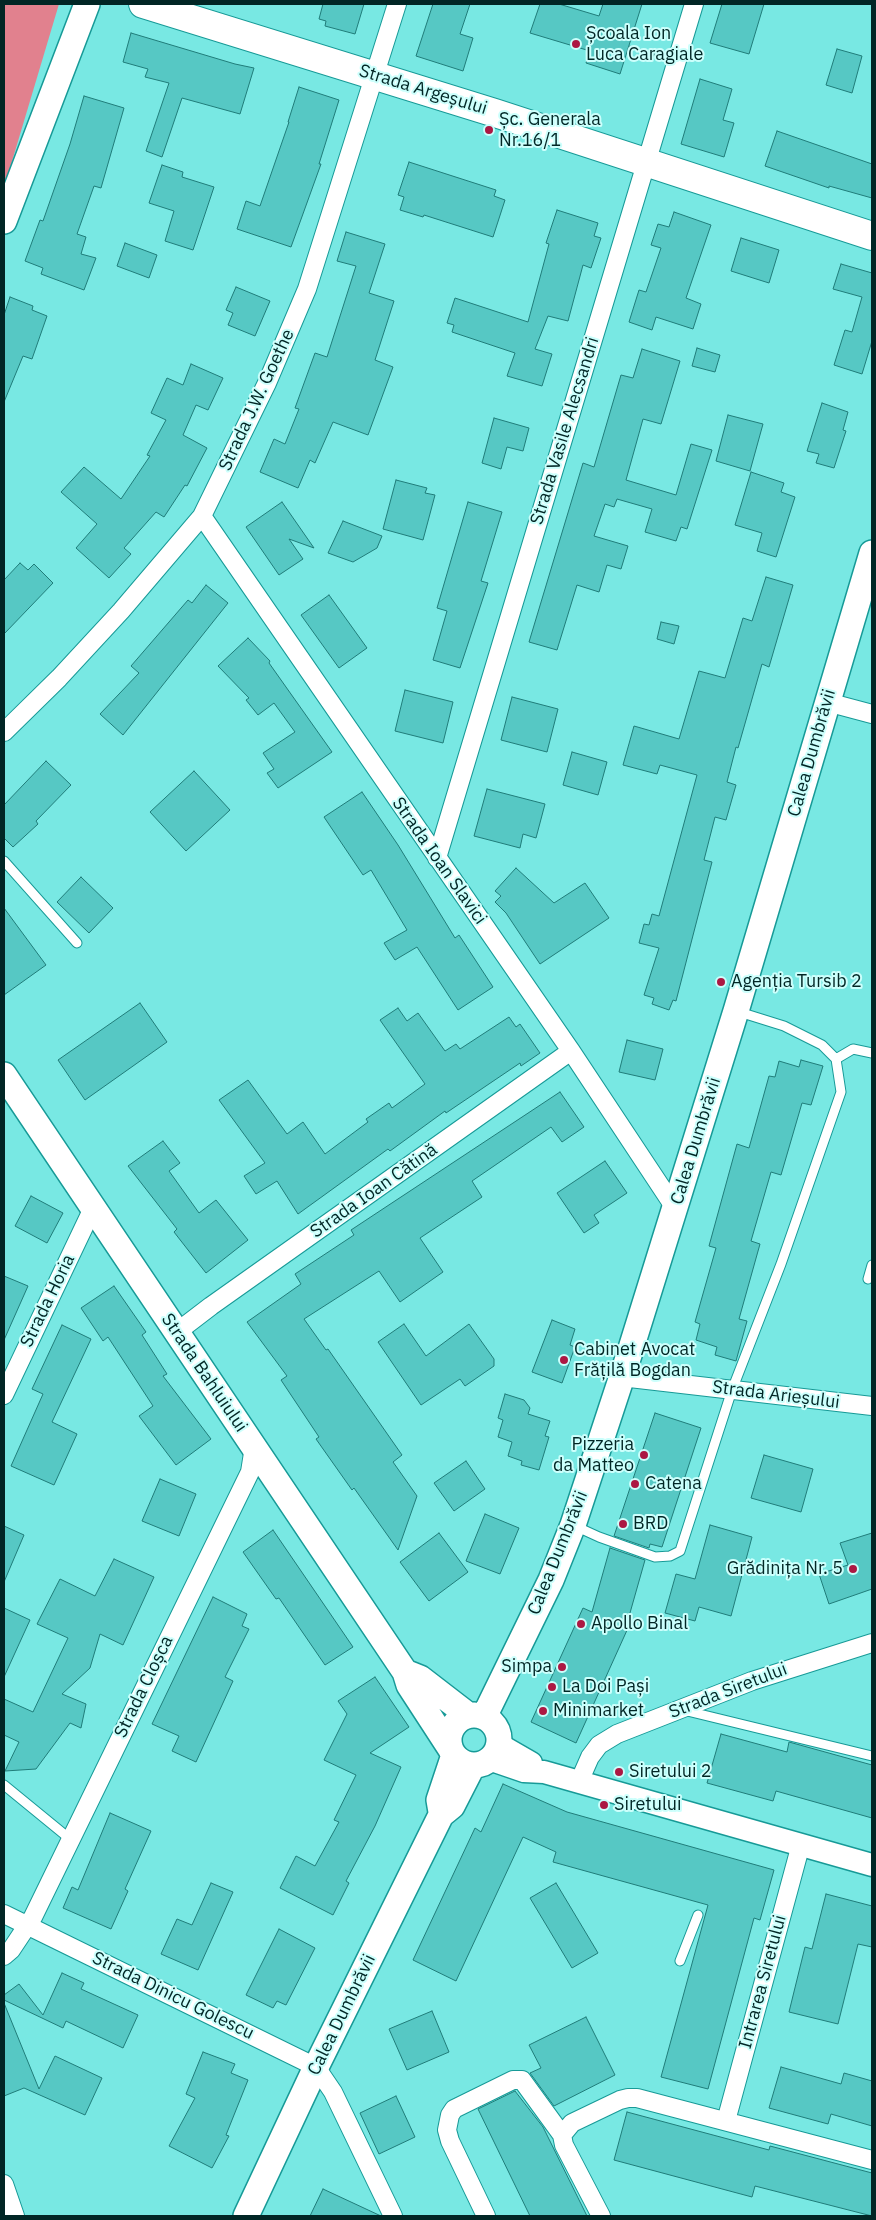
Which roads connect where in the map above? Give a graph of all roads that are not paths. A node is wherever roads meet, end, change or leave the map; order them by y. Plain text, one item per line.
1 (86, 4) edge
2 (143, 4) edge
3 (397, 4) edge
4 (694, 4) edge
5 (375, 75) junction
6 (646, 163) junction
7 (4, 221) edge
8 (872, 236) edge
9 (202, 516) junction
10 (872, 553) edge
11 (828, 702) junction
12 (872, 714) edge
13 (4, 732) edge
14 (437, 858) junction
15 (4, 861) edge
16 (77, 942) dead end
17 (736, 1011) junction
18 (571, 1051) junction
19 (872, 1053) edge
20 (836, 1059) junction
21 (4, 1075) edge
22 (93, 1208) junction
23 (675, 1208) junction
24 (872, 1265) edge
25 (868, 1279) dead end
26 (177, 1332) junction
27 (621, 1377) junction
28 (732, 1390) junction
29 (4, 1395) edge
30 (872, 1406) edge
31 (254, 1447) junction
32 (573, 1525) junction
33 (872, 1643) edge
34 (405, 1672) junction
35 (679, 1709) junction
36 (476, 1716) junction
37 (473, 1754) junction
38 (872, 1756) edge
39 (579, 1782) junction
40 (4, 1785) edge
41 (70, 1839) junction
42 (800, 1844) junction
43 (872, 1865) edge
44 (4, 1914) edge
45 (698, 1915) dead end
46 (28, 1926) junction
47 (4, 1956) edge
48 (680, 1961) dead end
49 (316, 2067) junction
50 (726, 2121) junction
51 (562, 2135) junction
52 (872, 2160) edge
53 (4, 2184) edge
54 (15, 2216) edge
55 (246, 2216) edge
56 (393, 2216) edge
57 (486, 2216) edge
58 (601, 2216) edge

1 - 7 main road
2 - 5 main road, Strada Argeșului
3 - 5 street, Strada J.W. Goethe
4 - 6 street, Strada Vasile Alecsandri
5 - 6 main road, Strada Argeșului
5 - 9 street, Strada J.W. Goethe
6 - 8 main road, Strada Argeșului
6 - 14 street, Strada Vasile Alecsandri
9 - 13 street, Strada J.W. Goethe
9 - 14 street, Strada Ioan Slavici
10 - 11 main road, Calea Dumbrăvii
11 - 12 street
11 - 17 main road, Calea Dumbrăvii
14 - 18 street, Strada Ioan Slavici
15 - 16 lane
17 - 20 lane
17 - 23 main road, Calea Dumbrăvii
18 - 23 street, Strada Ioan Slavici
18 - 26 street, Strada Ioan Cătină
19 - 20 lane
20 - 28 lane
21 - 22 main road, Strada Bahluiului
22 - 26 main road, Strada Bahluiului
22 - 29 street, Strada Horia
23 - 27 main road, Calea Dumbrăvii
24 - 25 lane
26 - 31 main road, Strada Bahluiului
27 - 28 street, Strada Arieșului
27 - 32 main road, Calea Dumbrăvii
28 - 30 street, Strada Arieșului
28 - 32 lane
31 - 34 main road, Strada Bahluiului
31 - 41 street, Strada Cloșca
32 - 36 main road, Calea Dumbrăvii
33 - 35 street, Strada Siretului
34 - 36 main road, Strada Bahluiului
34 - 37 main road, Strada Bahluiului
35 - 38 lane
35 - 39 street, Strada Siretului
36 - 37 main road, Strada Bahluiului
36 - 37 main road, Calea Dumbrăvii
37 - 39 street
37 - 49 main road, Calea Dumbrăvii
39 - 42 street
40 - 41 lane
41 - 46 street, Strada Cloșca
42 - 43 street
42 - 50 street, Intrarea Siretului
44 - 46 street, Strada Dinicu Golescu
45 - 48 lane
46 - 47 street, Strada Cloșca
46 - 49 street, Strada Dinicu Golescu
49 - 55 main road, Calea Dumbrăvii
49 - 56 street
50 - 51 street
50 - 52 street
51 - 57 street
51 - 58 street
53 - 54 street

